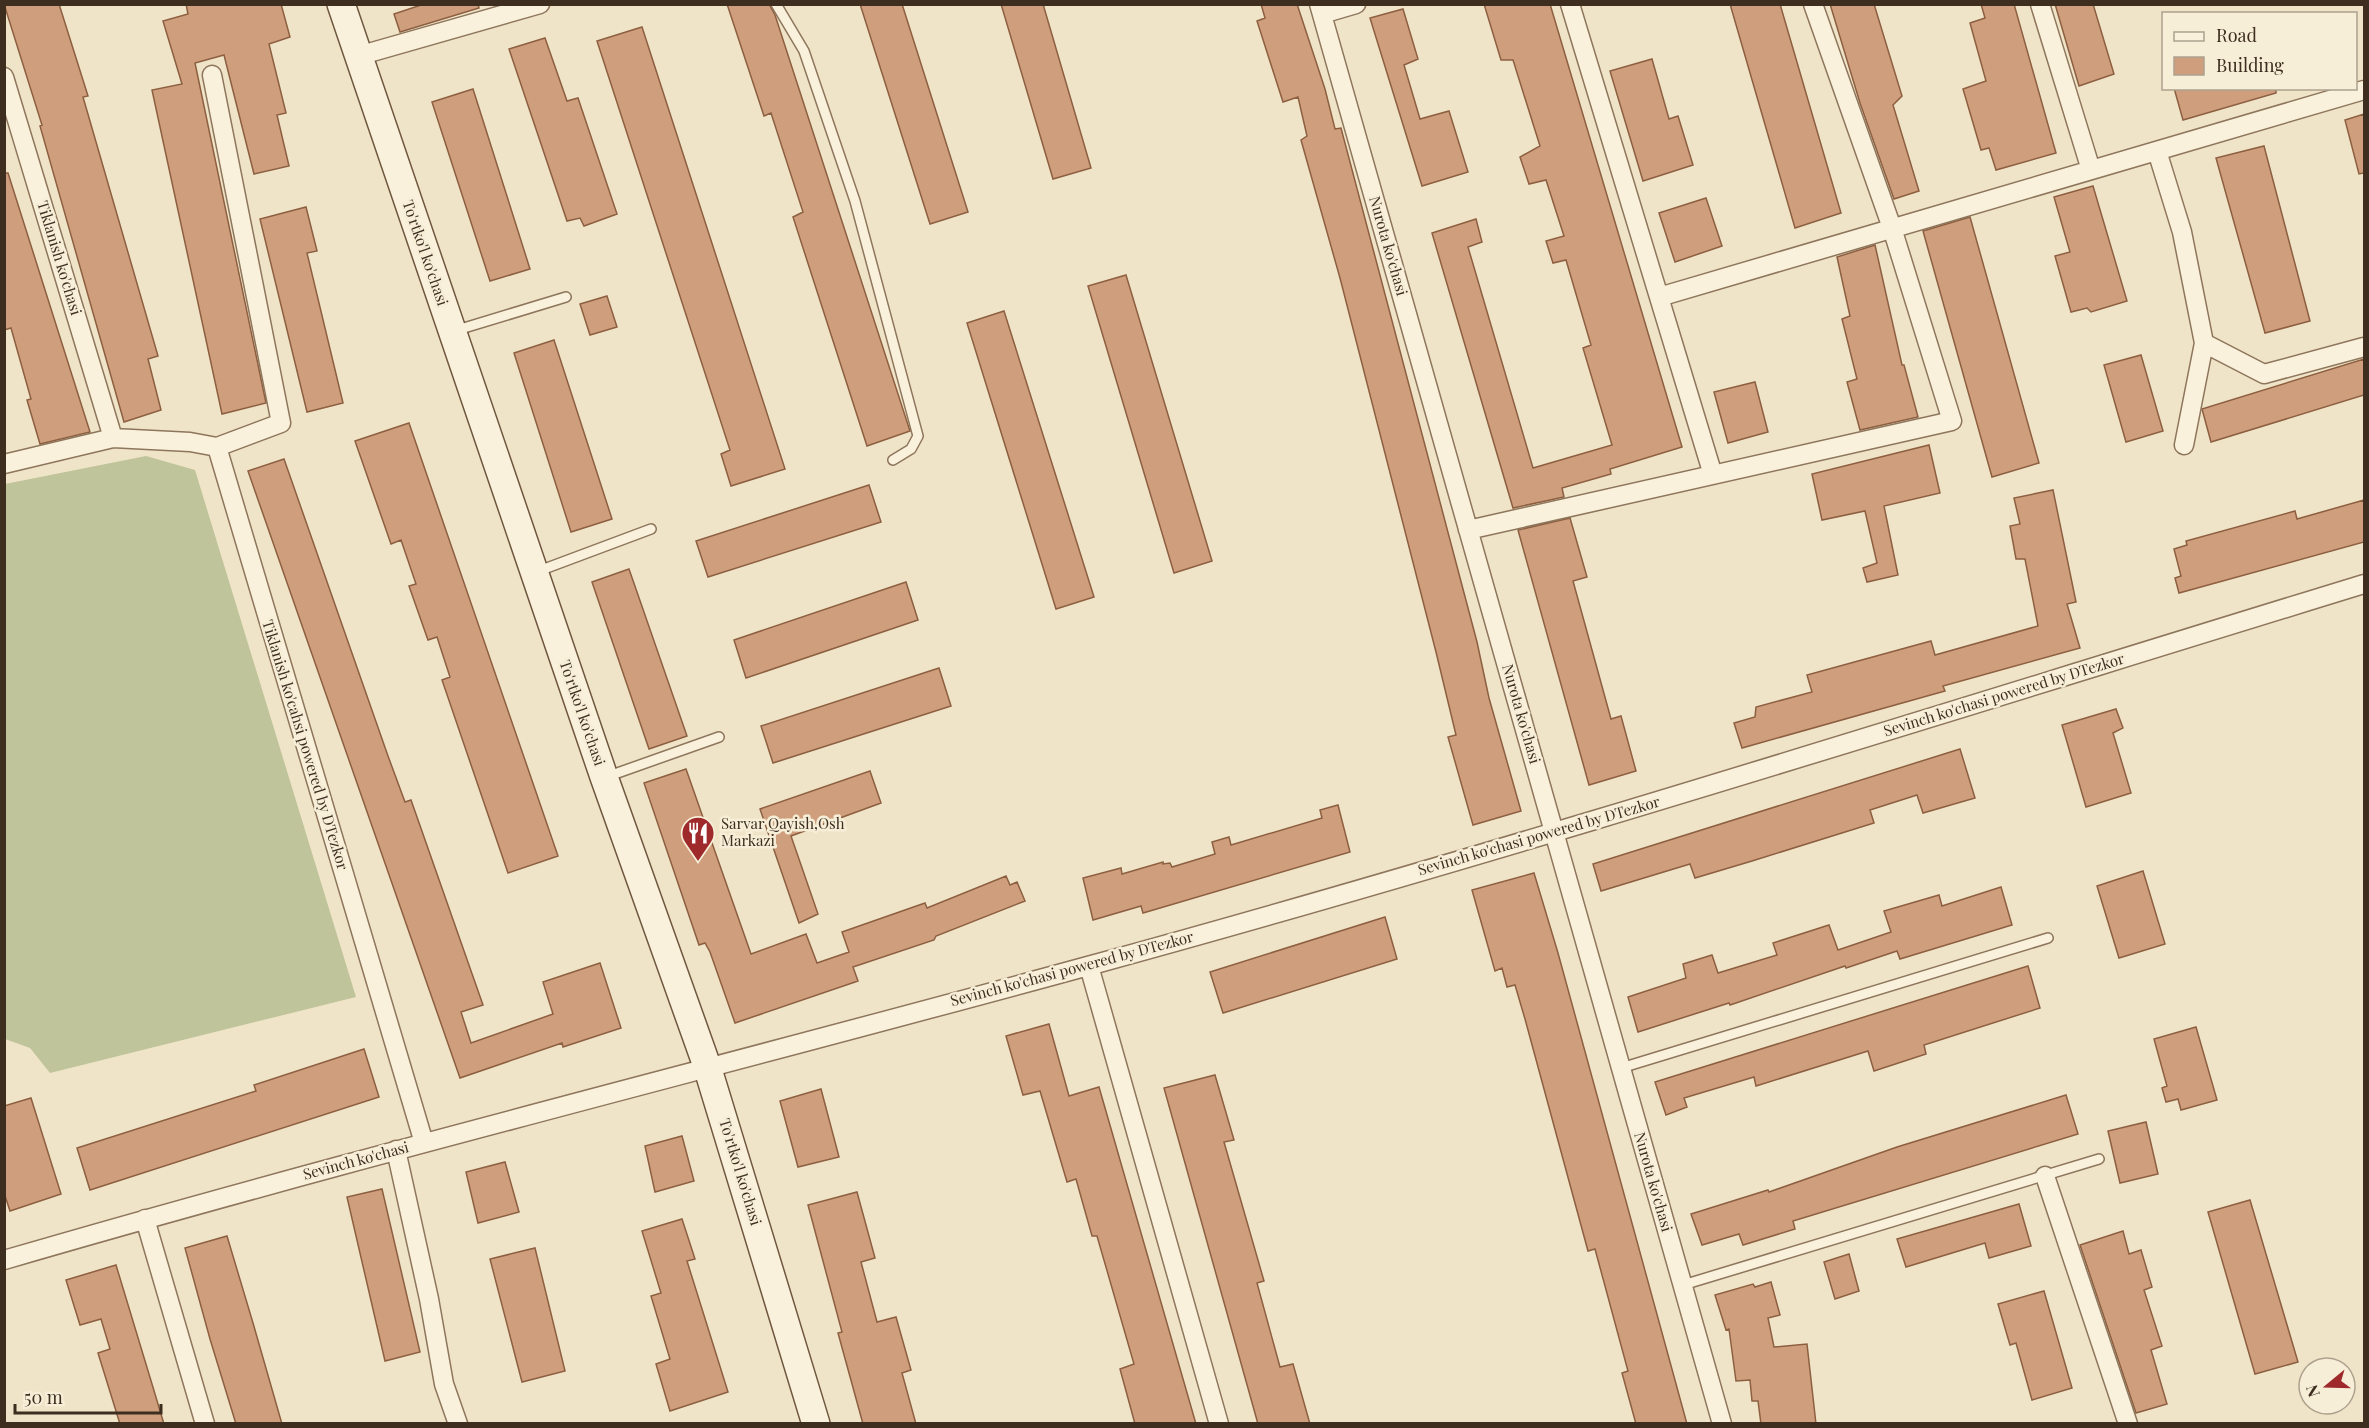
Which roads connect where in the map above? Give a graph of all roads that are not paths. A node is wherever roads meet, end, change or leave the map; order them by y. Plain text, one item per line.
1 (341, 4) edge
2 (540, 4) edge
3 (776, 4) edge
4 (1356, 4) edge
5 (1570, 4) edge
6 (1812, 4) edge
7 (2040, 4) edge
8 (1320, 9) edge
9 (358, 56) junction
10 (212, 75) dead end
11 (4, 77) edge
12 (2364, 90) edge
13 (2157, 151) junction
14 (2091, 170) junction
15 (1892, 228) junction
16 (566, 297) dead end
17 (1659, 297) junction
18 (451, 332) junction
19 (2204, 343) junction
20 (2364, 347) edge
21 (113, 438) junction
22 (2184, 445) dead end
23 (217, 447) junction
24 (893, 460) dead end
25 (4, 464) edge
26 (1713, 475) junction
27 (651, 530) dead end
28 (1468, 530) junction
29 (534, 573) junction
30 (2364, 585) edge
31 (719, 737) dead end
32 (604, 777) junction
33 (1554, 833) junction
34 (2048, 938) dead end
35 (1089, 966) junction
36 (707, 1066) junction
37 (1621, 1068) junction
38 (424, 1143) junction
39 (396, 1150) junction
40 (2099, 1159) dead end
41 (2045, 1176) junction
42 (145, 1219) junction
43 (4, 1260) edge
44 (1683, 1285) junction
45 (205, 1424) edge
46 (458, 1424) edge
47 (816, 1424) edge
48 (1219, 1424) edge
49 (1722, 1424) edge
50 (2128, 1424) edge

1 - 9 street, To'rtko'l ko'chasi
2 - 9 street
3 - 24 lane
4 - 8 street
5 - 17 street
6 - 15 street
7 - 14 street
8 - 28 street, Nurota ko'chasi
9 - 18 street, To'rtko'l ko'chasi
10 - 23 street
11 - 21 street, Tiklanish ko'chasi
12 - 13 street
13 - 14 street
13 - 19 street
14 - 15 street
15 - 17 street
15 - 26 street
16 - 18 lane
17 - 26 street
18 - 29 street, To'rtko'l ko'chasi
19 - 20 street
19 - 22 street
21 - 23 street
21 - 25 street
23 - 38 street, Tiklanish ko'cahsi powered by DTezkor
26 - 28 street
27 - 29 lane
28 - 33 street, Nurota ko'chasi
29 - 32 street, To'rtko'l ko'chasi
30 - 33 street, Sevinch ko'chasi powered by DTezkor
31 - 32 lane
32 - 36 street, To'rtko'l ko'chasi
33 - 35 street, Sevinch ko'chasi powered by DTezkor
33 - 37 street, Nurota ko'chasi
34 - 37 lane
35 - 36 street, Sevinch ko'chasi powered by DTezkor
35 - 48 street
36 - 38 street, Sevinch ko'chasi
36 - 47 street, To'rtko'l ko'chasi
37 - 44 street, Nurota ko'chasi
38 - 39 street, Sevinch ko'chasi
39 - 42 street, Sevinch ko'chasi
39 - 46 street
40 - 41 lane
41 - 44 lane
41 - 50 street
42 - 43 street, Sevinch ko'chasi
42 - 45 street
44 - 49 street, Nurota ko'chasi

